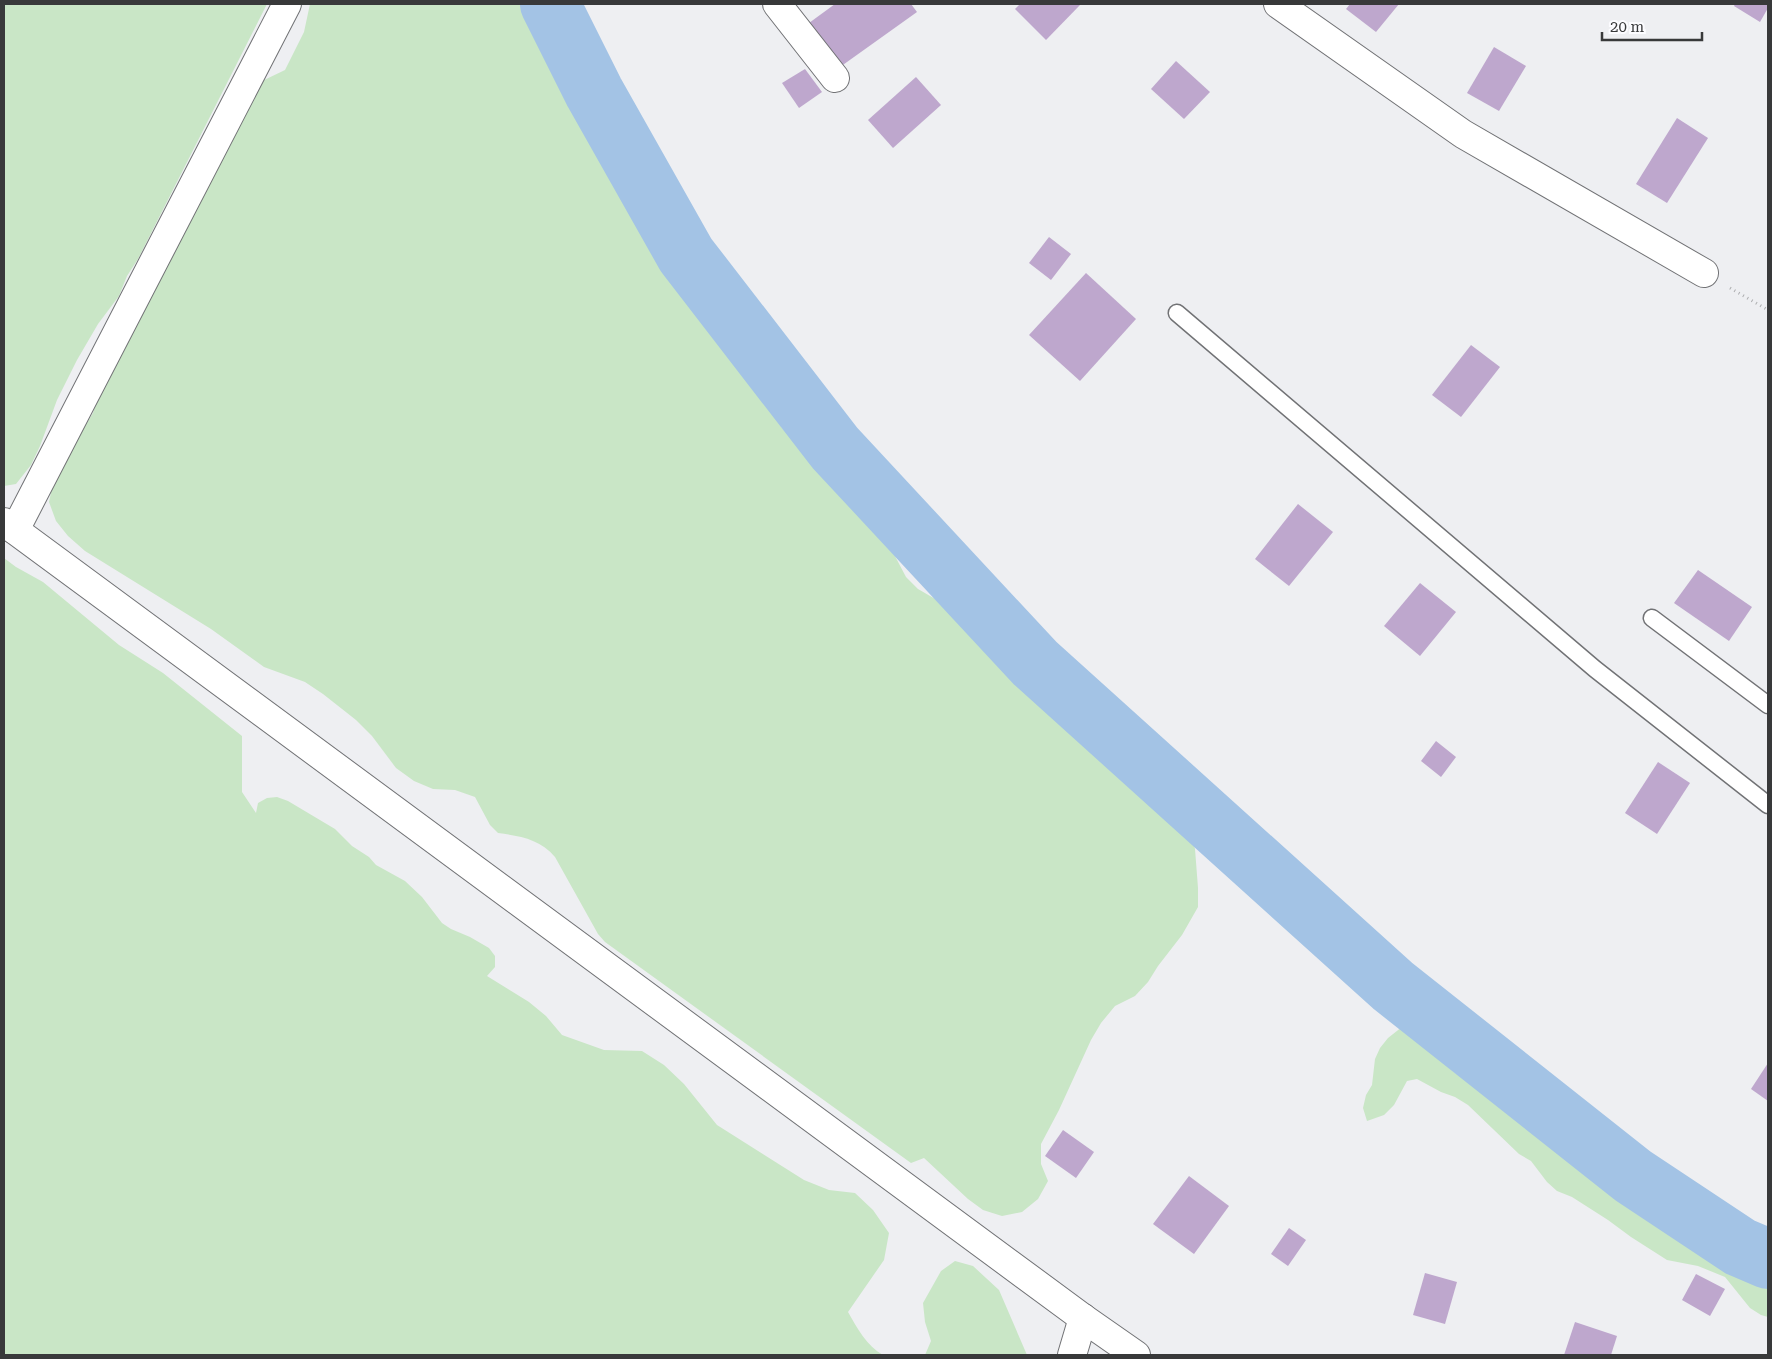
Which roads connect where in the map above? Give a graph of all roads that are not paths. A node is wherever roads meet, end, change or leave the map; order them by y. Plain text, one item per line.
1 (287, 4) edge
2 (777, 4) edge
3 (1278, 4) edge
4 (835, 78) dead end
5 (1704, 273) road end
6 (1177, 313) dead end
7 (9, 526) edge
8 (1652, 618) dead end
9 (1768, 705) edge
10 (1768, 805) edge
11 (1083, 1318) junction
12 (1072, 1355) edge
13 (1136, 1355) edge

1 - 7 street
2 - 4 street
3 - 5 street
6 - 10 lane
7 - 11 street
8 - 9 lane
11 - 12 street
11 - 13 street

